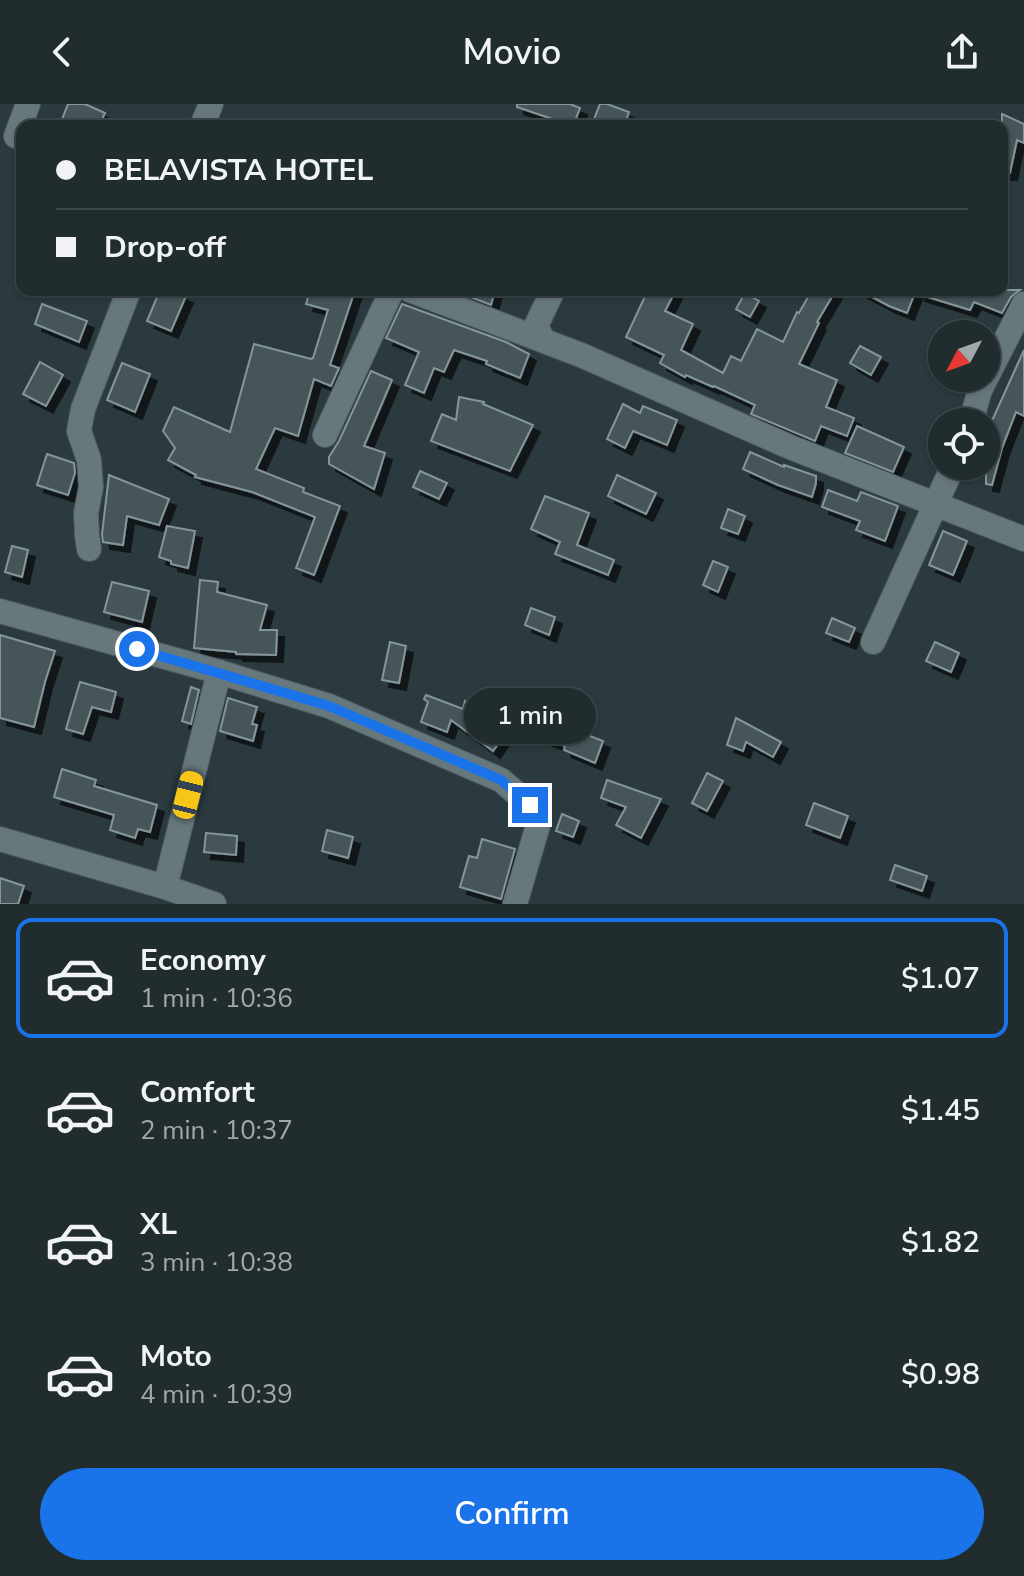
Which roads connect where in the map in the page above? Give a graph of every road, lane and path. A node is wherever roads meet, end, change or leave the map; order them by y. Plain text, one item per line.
1 (127, 296) edge
2 (389, 296) edge
3 (426, 296) edge
4 (550, 296) edge
5 (1024, 304) edge
6 (543, 340) junction
7 (975, 408) edge
8 (325, 435) dead end
9 (947, 480) edge
10 (936, 504) junction
11 (1024, 539) edge
12 (89, 549) dead end
13 (0, 611) edge
14 (873, 642) dead end
15 (219, 672) junction
16 (0, 839) edge
17 (165, 887) junction
18 (518, 903) edge
19 (214, 904) edge

1 - 12 street
2 - 8 street
3 - 6 street
4 - 6 street
5 - 7 street
6 - 10 street
9 - 10 street
10 - 11 street
10 - 14 street
13 - 15 street
15 - 17 street
15 - 18 street
16 - 17 street
17 - 19 street

